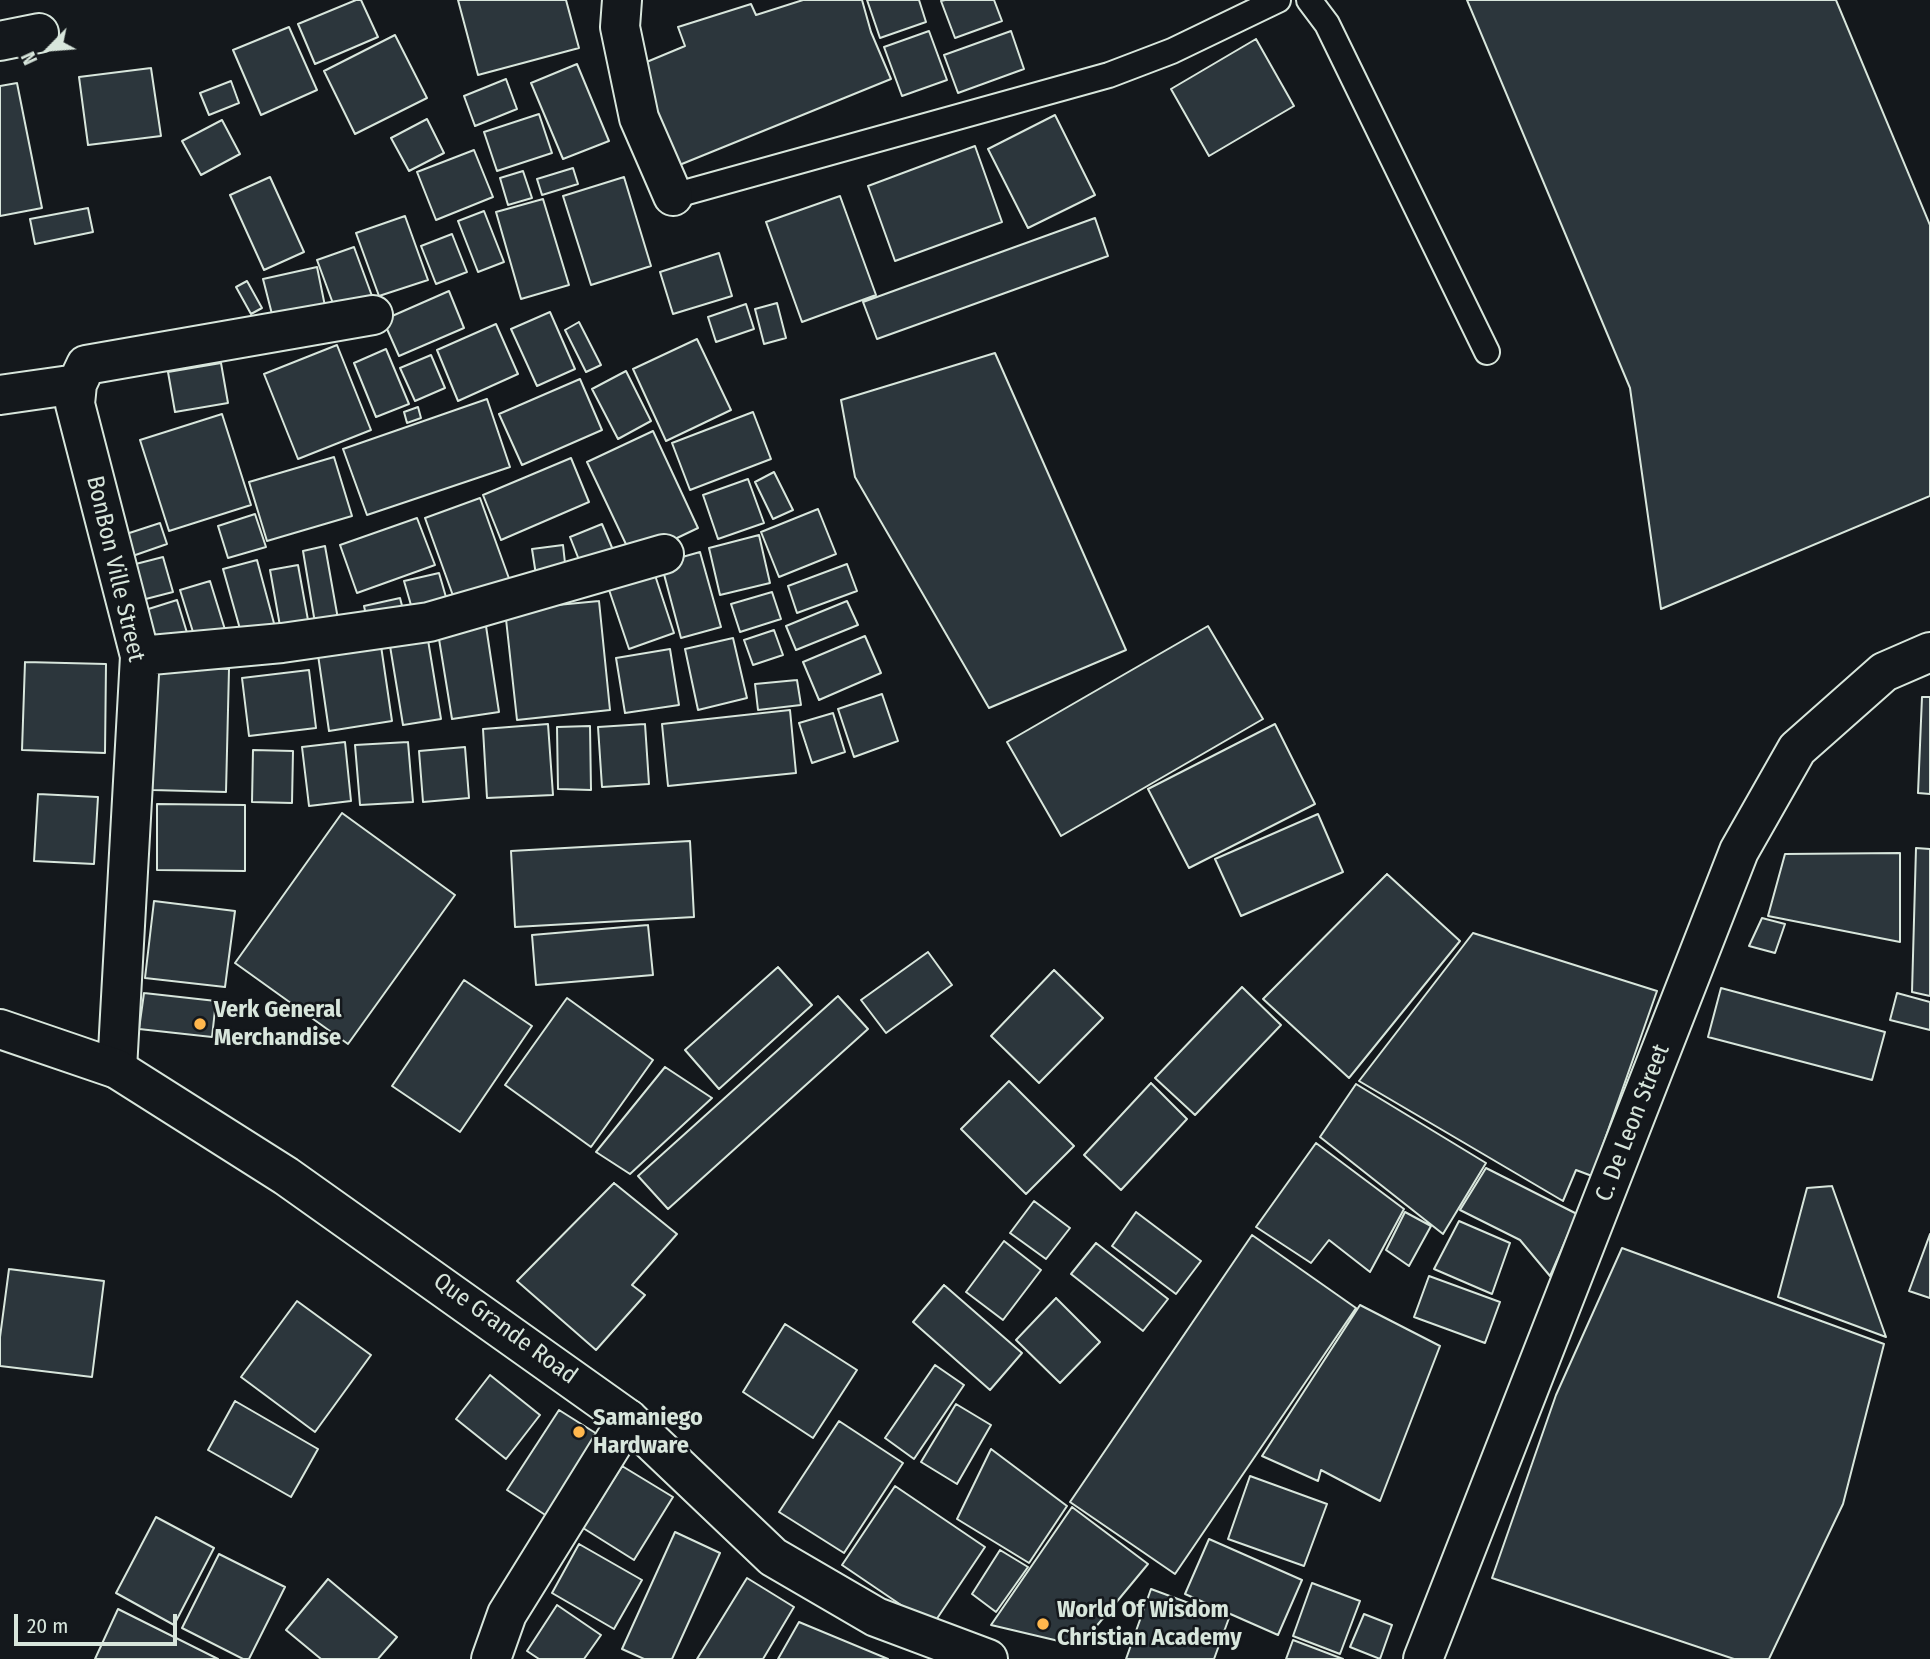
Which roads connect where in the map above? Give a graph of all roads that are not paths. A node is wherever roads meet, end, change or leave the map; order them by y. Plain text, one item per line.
1 (622, 0) edge
2 (1278, 0) edge
3 (1309, 0) edge
4 (39, 33) dead end
5 (0, 41) edge
6 (673, 196) joint
7 (373, 314) dead end
8 (1487, 352) dead end
9 (76, 384) junction
10 (0, 395) edge
11 (664, 554) dead end
12 (1930, 652) edge
13 (140, 656) junction
14 (0, 1029) edge
15 (117, 1069) junction
16 (628, 1419) junction
17 (491, 1659) edge
18 (988, 1659) edge
19 (1423, 1659) edge

1 - 6 street
2 - 6 lane
3 - 8 lane
4 - 5 street
7 - 9 street
9 - 10 street
9 - 13 street, BonBon Ville Street
11 - 13 street
12 - 19 street, C. De Leon Street
13 - 15 street, BonBon Ville Street
14 - 15 street, Que Grande Road
15 - 16 street, Que Grande Road
16 - 17 street
16 - 18 street, Que Grande Road

